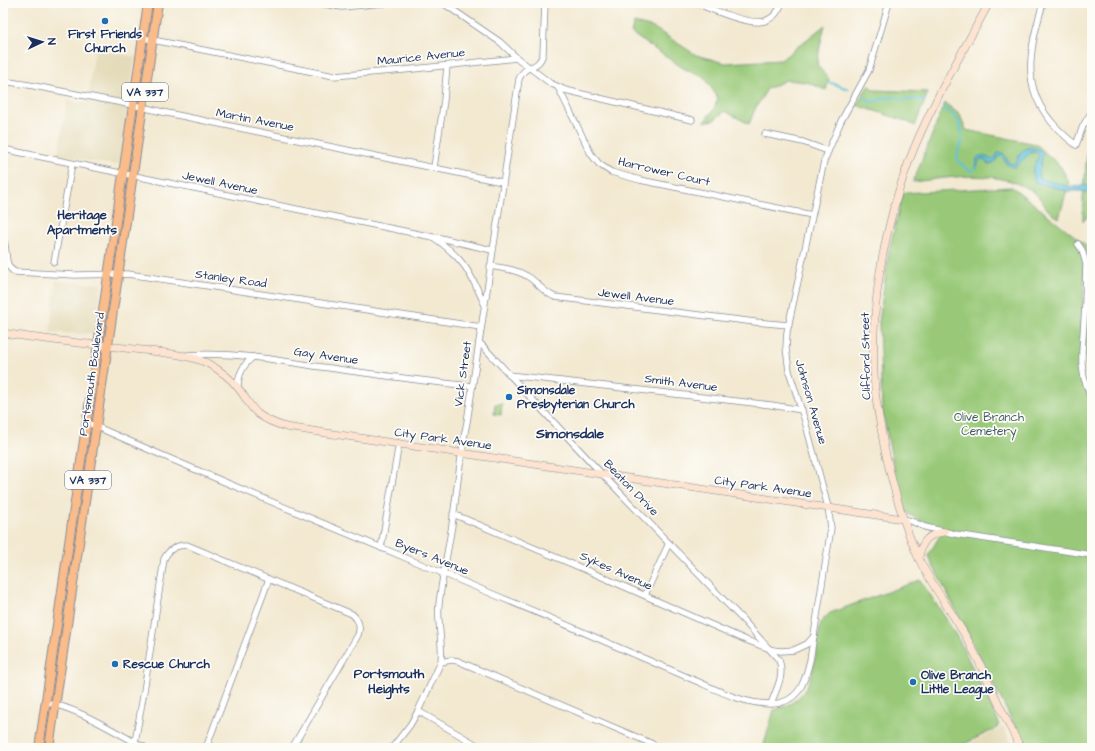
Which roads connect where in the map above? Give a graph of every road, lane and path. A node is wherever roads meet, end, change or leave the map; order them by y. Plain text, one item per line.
1 (148, 3) edge
2 (158, 3) edge
3 (318, 3) edge
4 (385, 3) edge
5 (443, 3) edge
6 (545, 3) edge
7 (696, 3) edge
8 (782, 3) edge
9 (889, 3) edge
10 (989, 3) edge
11 (1043, 3) edge
12 (711, 6) edge
13 (142, 38) junction
14 (153, 40) junction
15 (517, 58) junction
16 (447, 66) junction
17 (529, 68) junction
18 (3, 81) edge
19 (558, 87) junction
20 (133, 105) junction
21 (143, 107) junction
22 (1092, 111) edge
23 (692, 120) dead end
24 (765, 134) dead end
25 (3, 149) edge
26 (828, 151) junction
27 (72, 164) junction
28 (434, 167) junction
29 (123, 174) junction
30 (133, 176) junction
31 (502, 182) junction
32 (812, 215) junction
33 (433, 237) junction
34 (3, 239) edge
35 (1078, 244) dead end
36 (492, 250) junction
37 (54, 262) dead end
38 (490, 266) junction
39 (119, 275) junction
40 (108, 276) junction
41 (484, 304) junction
42 (789, 325) junction
43 (481, 327) junction
44 (3, 333) edge
45 (478, 342) junction
46 (98, 345) junction
47 (108, 346) junction
48 (176, 355) junction
49 (253, 357) junction
50 (510, 375) junction
51 (472, 386) junction
52 (238, 387) junction
53 (1092, 401) edge
54 (802, 410) junction
55 (86, 422) junction
56 (96, 427) junction
57 (399, 443) junction
58 (461, 452) junction
59 (601, 473) junction
60 (828, 507) junction
61 (454, 514) junction
62 (903, 519) junction
63 (944, 532) junction
64 (668, 543) junction
65 (381, 548) junction
66 (1092, 555) edge
67 (919, 558) junction
68 (444, 573) junction
69 (269, 579) junction
70 (645, 595) junction
71 (814, 635) junction
72 (769, 648) junction
73 (440, 662) junction
74 (45, 702) junction
75 (56, 704) junction
76 (771, 704) junction
77 (418, 711) junction
78 (135, 742) junction
79 (39, 748) edge
80 (49, 748) edge
81 (146, 748) edge
82 (206, 748) edge
83 (292, 748) edge
84 (392, 748) edge
85 (482, 748) edge
86 (660, 748) edge
87 (1021, 748) edge

1 - 13 main road, Portsmouth Boulevard / VA 337
2 - 14 main road, Portsmouth Boulevard / VA 337
3 - 4 street
5 - 15 street
6 - 17 street, Vick Street
7 - 12 street
8 - 12 street
9 - 26 street, Johnson Avenue
10 - 62 street, Clifford Street
11 - 22 street
13 - 14 street, Maurice Avenue
13 - 20 main road, Portsmouth Boulevard / VA 337
14 - 16 street, Maurice Avenue
14 - 21 main road, Portsmouth Boulevard / VA 337
15 - 16 street, Maurice Avenue
15 - 17 street
16 - 28 street
17 - 19 street
17 - 31 street, Vick Street
18 - 20 street, Martin Avenue
19 - 23 street
19 - 32 street, Harrower Court
20 - 21 street, Martin Avenue
20 - 29 main road, Portsmouth Boulevard / VA 337
21 - 28 street, Martin Avenue
21 - 30 main road, Portsmouth Boulevard / VA 337
24 - 26 street
25 - 27 street, Jewell Avenue
26 - 32 street, Johnson Avenue
27 - 29 street, Jewell Avenue
27 - 37 street
28 - 31 street, Martin Avenue
29 - 30 street, Jewell Avenue
29 - 40 main road, Portsmouth Boulevard / VA 337
30 - 33 street, Jewell Avenue
30 - 39 main road, Portsmouth Boulevard / VA 337
31 - 36 street, Vick Street
32 - 42 street, Johnson Avenue
33 - 36 street, Jewell Avenue
33 - 41 street, Jewell Avenue
34 - 40 street, Stanley Road
35 - 53 street
36 - 38 street, Vick Street
38 - 41 street, Vick Street
38 - 42 street, Jewell Avenue
39 - 40 street, Stanley Road
39 - 43 street, Stanley Road
39 - 47 main road, Portsmouth Boulevard / VA 337
40 - 46 main road, Portsmouth Boulevard / VA 337
41 - 43 street, Vick Street
42 - 54 street, Johnson Avenue
43 - 45 street, Vick Street
44 - 46 street, City Park Avenue
45 - 50 street, Beaton Drive
45 - 51 street, Vick Street
46 - 47 street, City Park Avenue
46 - 55 main road, Portsmouth Boulevard / VA 337
47 - 48 street, City Park Avenue
47 - 56 main road, Portsmouth Boulevard / VA 337
48 - 49 street, Gay Avenue
48 - 52 street, City Park Avenue
49 - 51 street, Gay Avenue
49 - 52 street
50 - 54 street, Smith Avenue
50 - 59 street, Beaton Drive
51 - 58 street, Vick Street
52 - 57 street, City Park Avenue
54 - 60 street, Johnson Avenue
55 - 56 street, Byers Avenue
55 - 74 main road, Portsmouth Boulevard / VA 337
56 - 65 street, Byers Avenue
56 - 75 main road, Portsmouth Boulevard / VA 337
57 - 58 street, City Park Avenue
57 - 65 street
58 - 59 street, City Park Avenue
58 - 61 street, Vick Street
59 - 60 street, City Park Avenue
59 - 64 street, Beaton Drive
60 - 62 street, City Park Avenue
60 - 71 street, Johnson Avenue
61 - 68 street, Vick Street
61 - 70 street, Sykes Avenue
62 - 63 street
62 - 67 street, Clifford Street
63 - 66 street
63 - 67 street
64 - 70 street
64 - 72 street, Beaton Drive
65 - 68 street, Byers Avenue
67 - 87 street, Clifford Street
68 - 73 street, Vick Street
68 - 76 street, Byers Avenue
69 - 78 street
69 - 82 street
69 - 83 street
70 - 72 street, Sykes Avenue
71 - 72 street
71 - 76 street, Johnson Avenue
72 - 76 street, Beaton Drive
73 - 77 street, Vick Street
73 - 86 street
74 - 75 street
74 - 79 main road, Portsmouth Boulevard / VA 337
75 - 78 street
75 - 80 main road, Portsmouth Boulevard / VA 337
77 - 84 street, Vick Street
77 - 85 street
78 - 81 street

